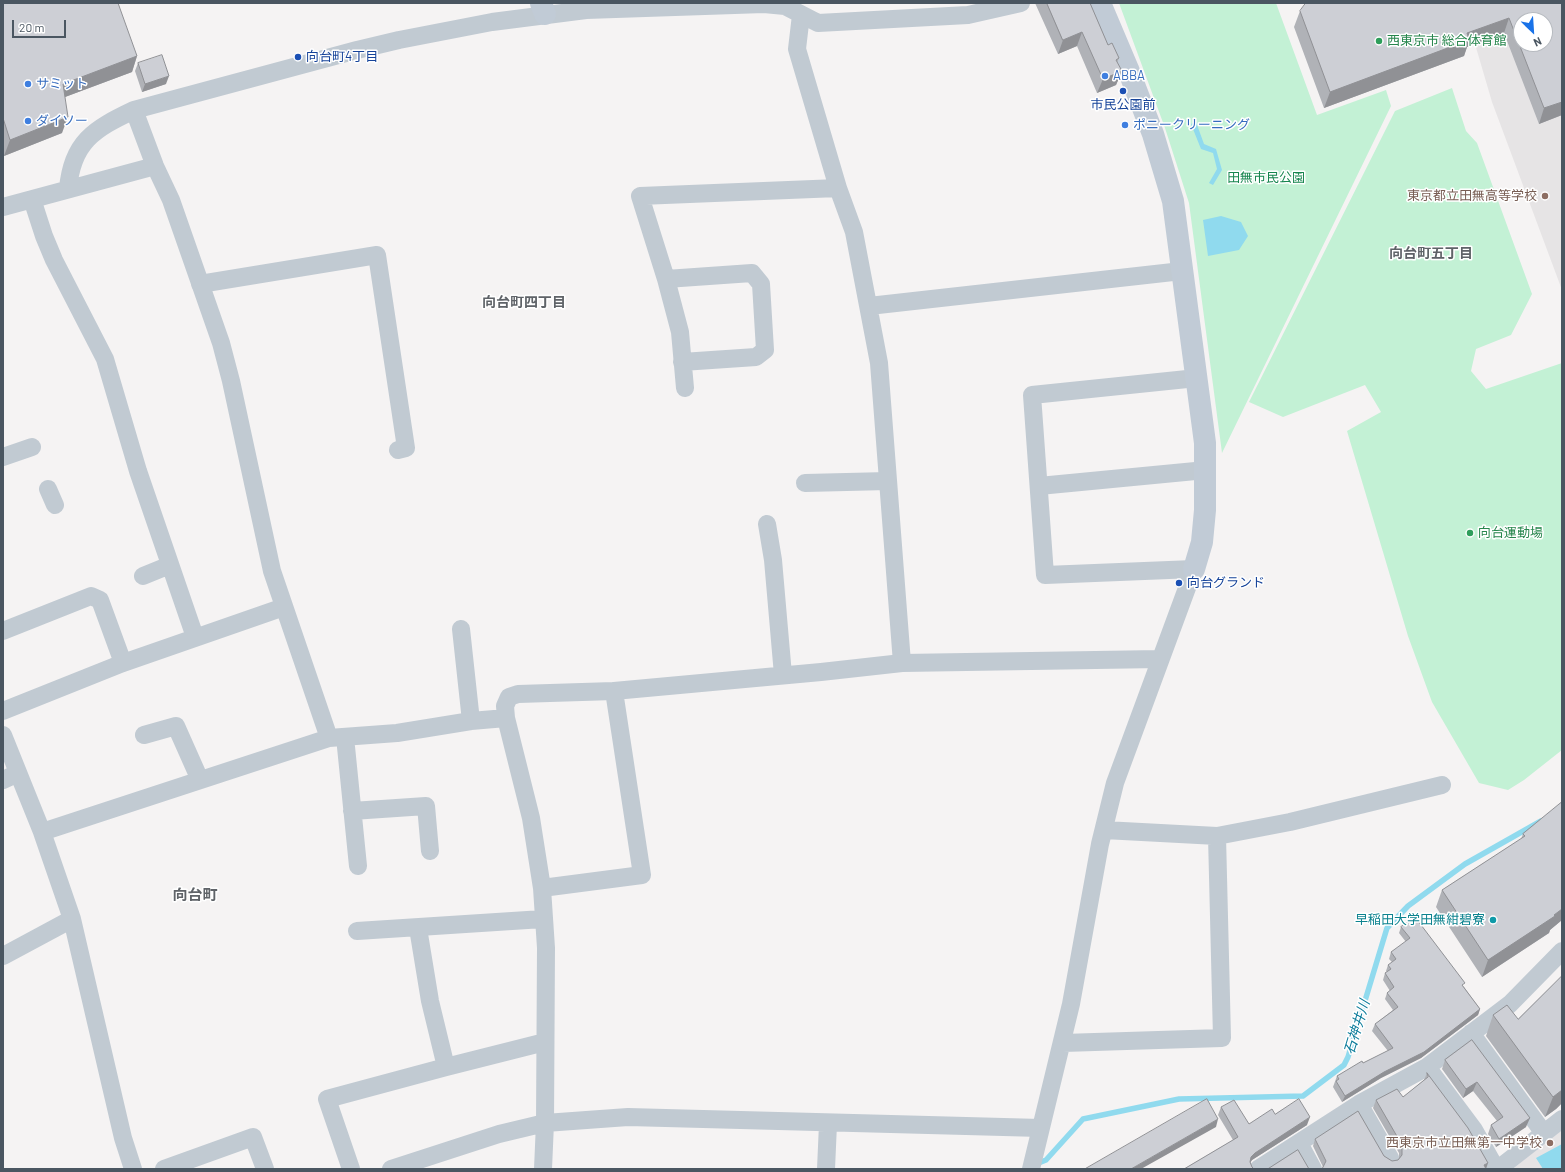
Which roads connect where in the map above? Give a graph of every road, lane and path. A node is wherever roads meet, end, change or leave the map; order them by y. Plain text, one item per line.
1 (751, 3) edge
2 (1021, 3) edge
3 (1100, 3) edge
4 (543, 8) edge
5 (801, 15) junction
6 (134, 110) junction
7 (155, 166) junction
8 (838, 188) junction
9 (68, 189) junction
10 (32, 199) junction
11 (3, 206) edge
12 (1182, 271) junction
13 (666, 279) junction
14 (200, 284) junction
15 (869, 306) junction
16 (682, 362) junction
17 (1197, 378) junction
18 (685, 388) dead end
19 (32, 447) dead end
20 (398, 450) dead end
21 (3, 457) edge
22 (1206, 470) junction
23 (888, 481) junction
24 (805, 483) dead end
25 (1040, 486) junction
26 (767, 524) dead end
27 (170, 565) junction
28 (1194, 569) junction
29 (143, 576) dead end
30 (284, 607) junction
31 (461, 629) dead end
32 (3, 631) edge
33 (195, 637) junction
34 (1160, 659) junction
35 (902, 662) junction
36 (122, 663) junction
37 (783, 675) junction
38 (614, 691) junction
39 (3, 711) edge
40 (506, 718) junction
41 (470, 721) junction
42 (3, 735) edge
43 (144, 736) dead end
44 (337, 738) junction
45 (11, 776) edge
46 (200, 780) junction
47 (1442, 784) dead end
48 (352, 811) junction
49 (1104, 830) junction
50 (42, 832) junction
51 (1216, 836) junction
52 (430, 851) dead end
53 (358, 866) dead end
54 (542, 888) junction
55 (72, 919) junction
56 (543, 919) junction
57 (418, 928) junction
58 (357, 931) dead end
59 (1562, 951) edge
60 (3, 956) edge
61 (1471, 1033) junction
62 (545, 1042) junction
63 (1063, 1043) junction
64 (446, 1066) junction
65 (1427, 1067) junction
66 (1359, 1104) junction
67 (1562, 1119) edge
68 (545, 1123) junction
69 (828, 1124) junction
70 (1041, 1128) junction
71 (1543, 1132) junction
72 (1299, 1143) junction
73 (1390, 1158) edge
74 (1032, 1164) edge
75 (133, 1169) edge
76 (164, 1169) edge
77 (265, 1169) edge
78 (351, 1169) edge
79 (391, 1169) edge
80 (543, 1169) edge
81 (826, 1169) edge
82 (1258, 1169) edge
83 (1313, 1169) edge
84 (1497, 1169) edge

1 - 4 street
1 - 5 street
2 - 5 street
3 - 12 street
4 - 6 street
5 - 8 street
6 - 7 street
6 - 9 street
7 - 9 street
7 - 14 street
8 - 13 street
8 - 15 street
9 - 10 street
10 - 11 street
10 - 27 street
12 - 15 street
12 - 17 street
13 - 16 street
13 - 16 street
14 - 20 street
14 - 30 street
15 - 23 street
16 - 18 street
17 - 22 street
17 - 25 street
19 - 21 street
22 - 25 street
22 - 28 street
23 - 24 street
23 - 35 street
25 - 28 street
26 - 37 street
27 - 29 street
27 - 33 street
28 - 34 street
30 - 33 street
30 - 44 street
31 - 41 street
32 - 36 street
33 - 36 street
34 - 35 street
34 - 49 street
35 - 37 street
36 - 39 street
37 - 38 street
38 - 40 street
38 - 54 street
40 - 41 street
40 - 54 street
41 - 44 street
42 - 45 street
43 - 46 street
44 - 46 street
44 - 48 street
45 - 50 street
46 - 50 street
47 - 51 street
48 - 52 street
48 - 53 street
49 - 51 street
49 - 63 street
50 - 55 street
51 - 63 street
54 - 56 street
55 - 60 street
55 - 75 street
56 - 57 street
56 - 62 street
57 - 58 street
57 - 64 street
59 - 61 street
61 - 65 street
61 - 71 street
62 - 64 street
62 - 68 street
63 - 70 street
64 - 78 street
65 - 66 street
65 - 84 street
66 - 72 street
66 - 73 street
67 - 71 street
68 - 69 street
68 - 79 street
68 - 80 street
69 - 70 street
69 - 81 street
70 - 74 street
71 - 84 street
72 - 82 street
72 - 83 street
76 - 77 street

